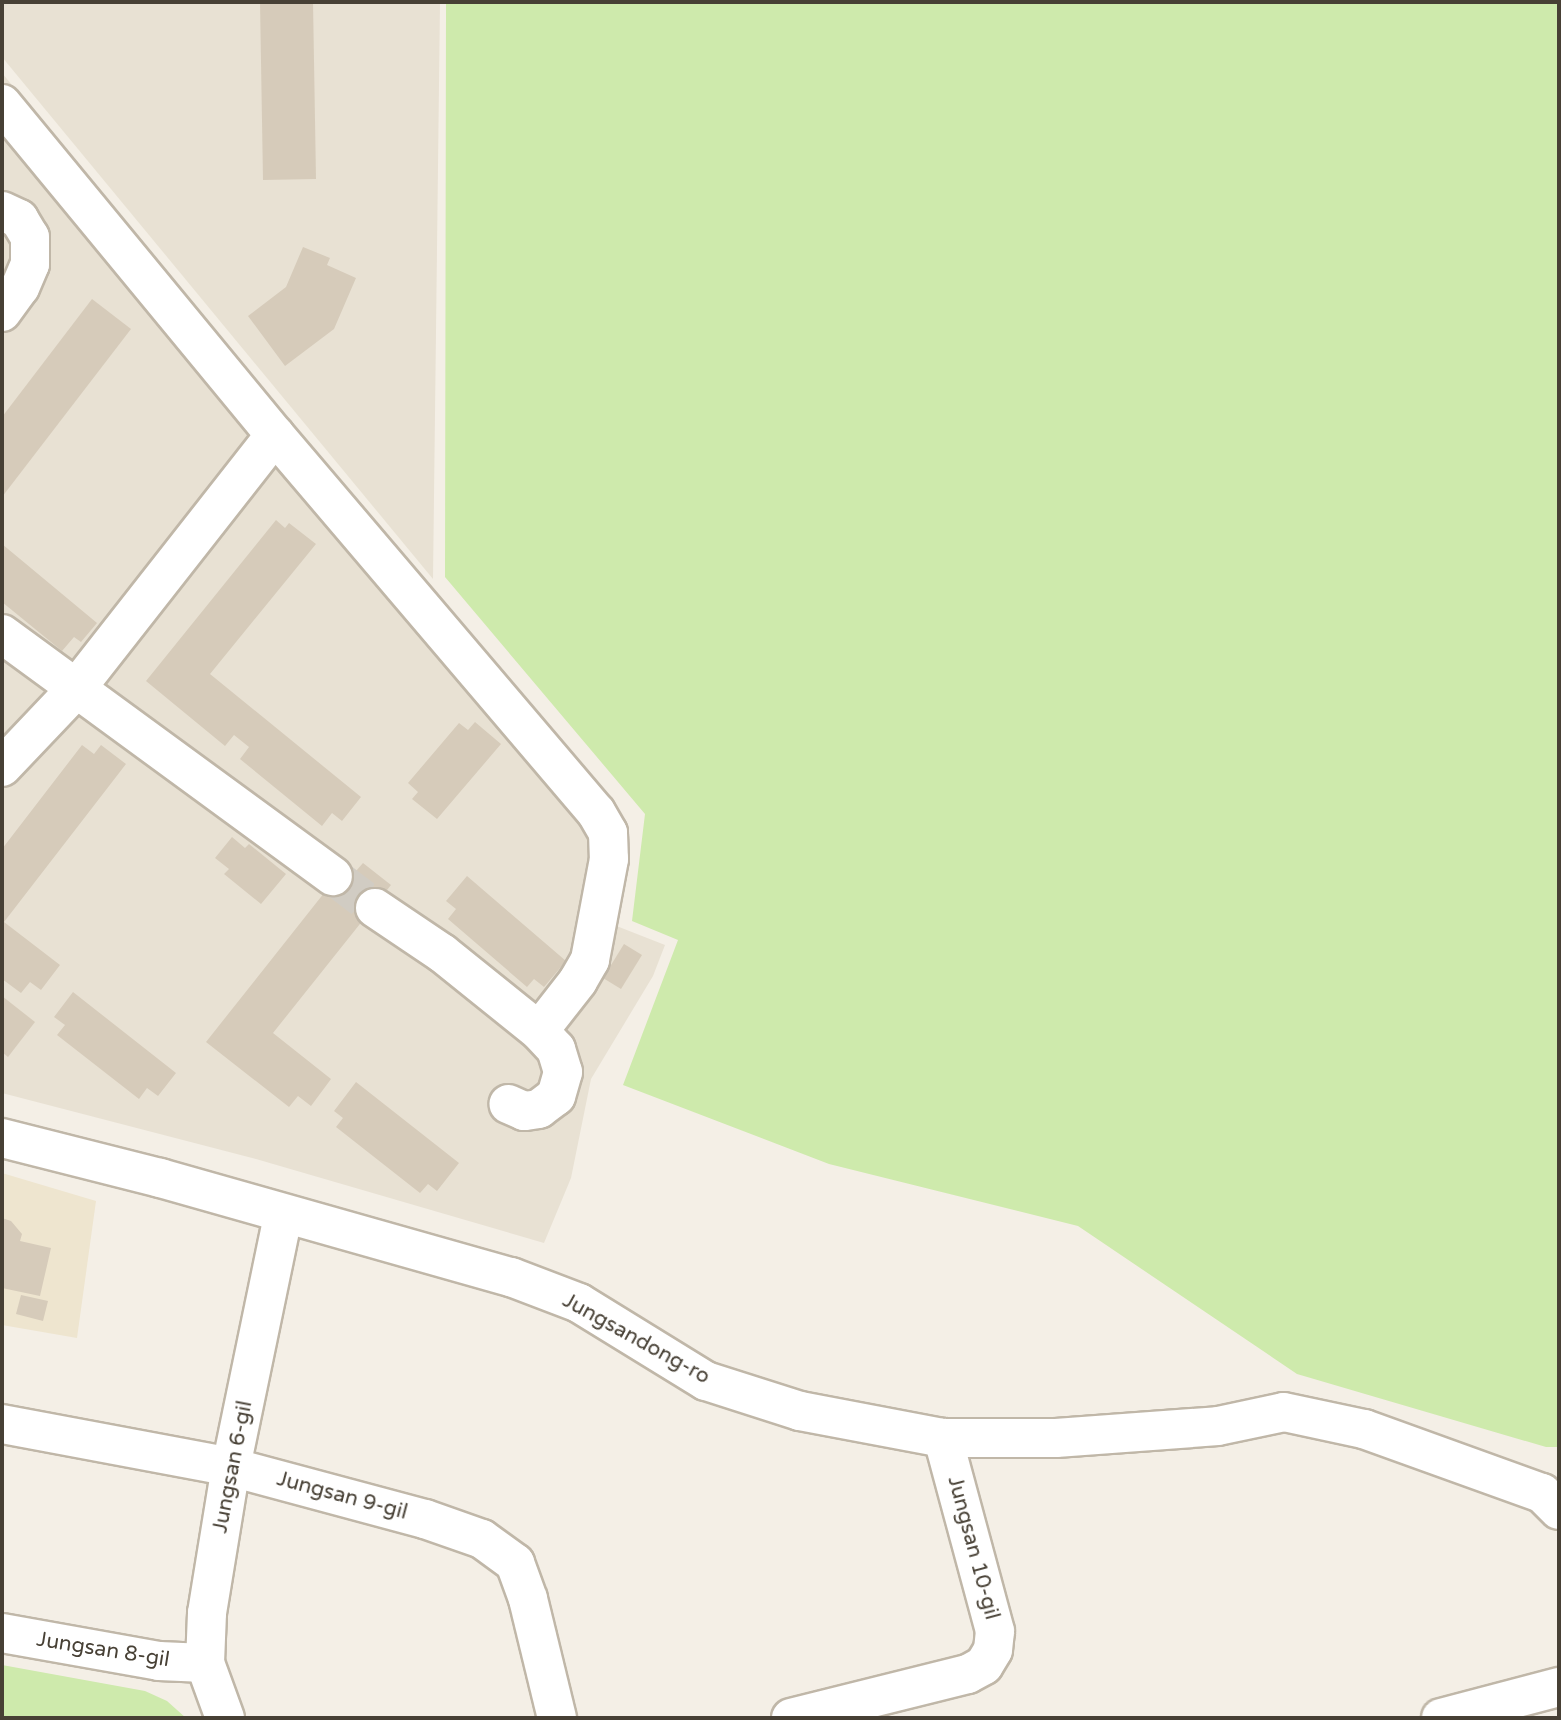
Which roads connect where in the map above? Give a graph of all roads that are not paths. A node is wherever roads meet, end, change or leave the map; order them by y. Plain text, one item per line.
1 (2, 104) edge
2 (2, 211) edge
3 (2, 312) edge
4 (275, 435) junction
5 (2, 634) edge
6 (75, 690) junction
7 (2, 767) edge
8 (332, 876) tunnel mouth
9 (375, 908) tunnel mouth
10 (539, 1031) junction
11 (508, 1104) dead end
12 (2, 1138) edge
13 (283, 1214) junction
14 (2, 1424) edge
15 (943, 1438) junction
16 (231, 1467) junction
17 (1559, 1510) edge
18 (2, 1633) edge
19 (205, 1663) junction
20 (1559, 1687) edge
21 (225, 1718) edge
22 (557, 1718) edge
23 (791, 1718) edge
24 (1441, 1718) edge

1 - 4 street
2 - 3 street
4 - 6 street
4 - 10 street
5 - 6 street
6 - 7 street
6 - 8 street
9 - 10 street
10 - 11 street
12 - 13 street, Jungsandong-ro
13 - 15 street, Jungsandong-ro
13 - 16 street, Jungsan 6-gil
14 - 16 street, Jungsan 9-gil
15 - 17 street, Jungsandong-ro
15 - 23 street, Jungsan 10-gil
16 - 19 street, Jungsan 6-gil
16 - 22 street, Jungsan 9-gil
18 - 19 street, Jungsan 8-gil
19 - 21 street, Jungsan 6-gil
20 - 24 street

